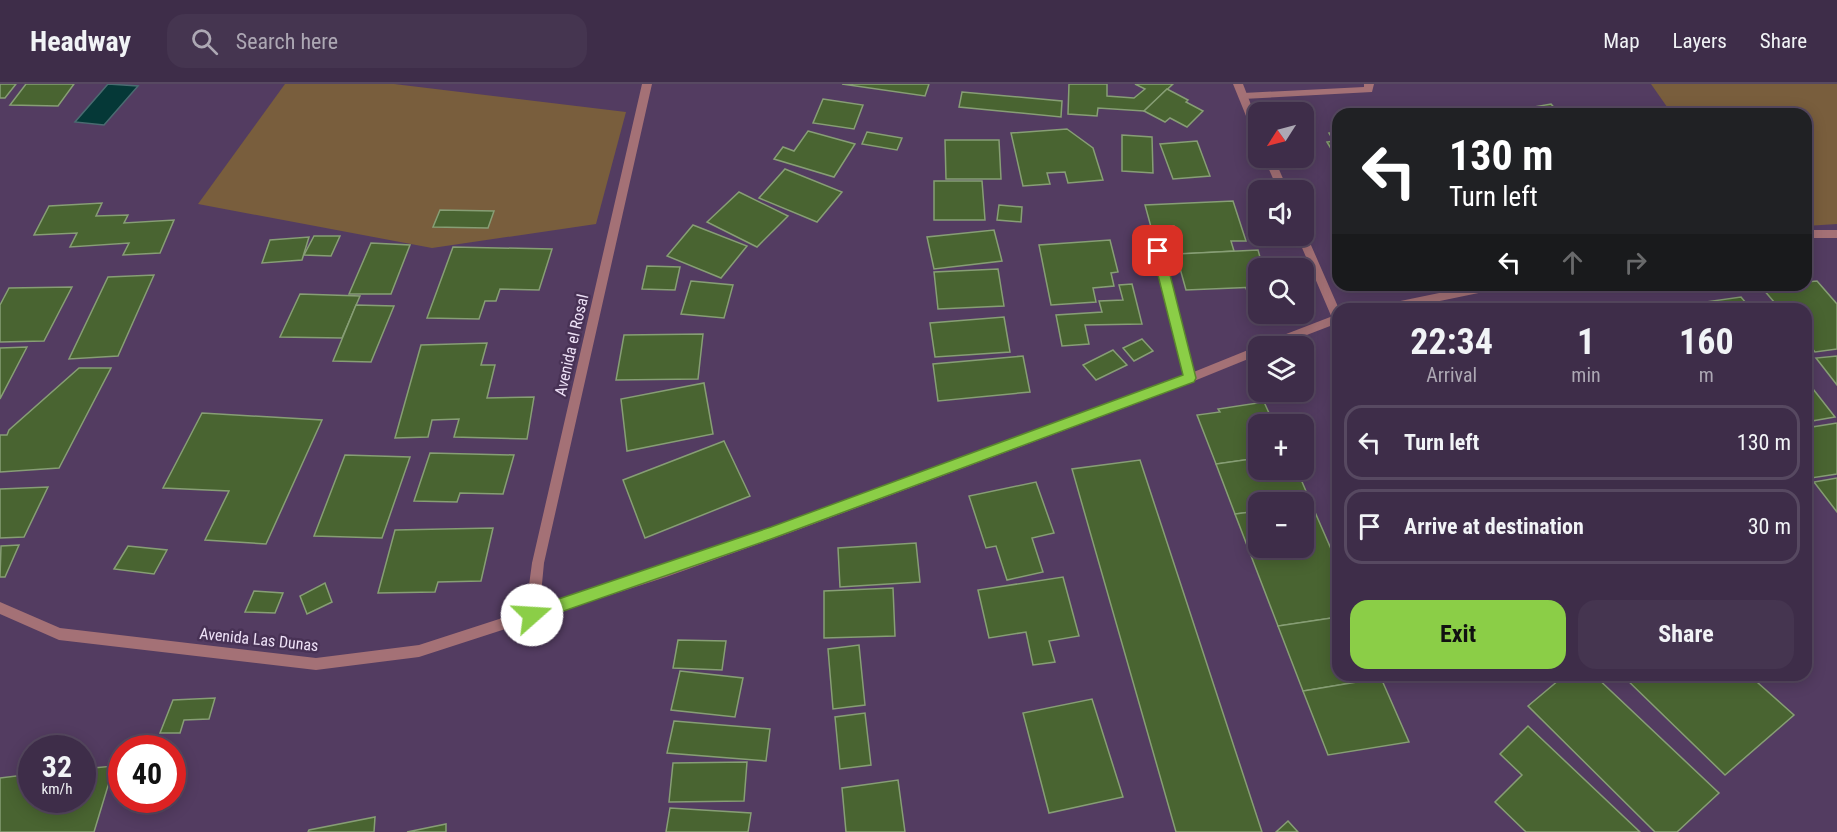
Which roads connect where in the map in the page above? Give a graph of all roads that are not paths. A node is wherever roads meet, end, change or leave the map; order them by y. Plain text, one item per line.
1 (647, 84) edge
2 (1238, 84) edge
3 (1369, 84) edge
4 (1243, 96) junction
5 (1248, 108) edge
6 (1153, 232) dead end
7 (1812, 234) edge
8 (1837, 234) edge
9 (1306, 246) edge
10 (1469, 291) edge
11 (1410, 303) edge
12 (1332, 304) edge
13 (1332, 320) edge
14 (1292, 336) edge
15 (1248, 354) edge
16 (1190, 378) junction
17 (0, 608) edge
18 (532, 615) junction

1 - 18 street, Avenida el Rosal
2 - 4 street
3 - 4 street
4 - 5 street
6 - 16 street
7 - 8 street
9 - 12 street
10 - 11 street
13 - 14 street
15 - 16 street, Avenida Las Dunas
16 - 18 street, Avenida Las Dunas
17 - 18 street, Avenida Las Dunas

